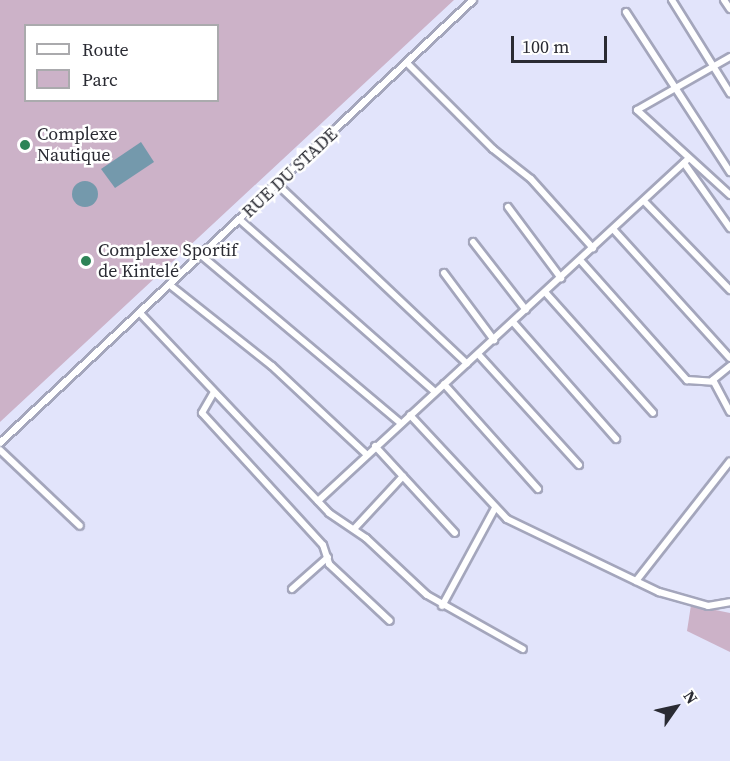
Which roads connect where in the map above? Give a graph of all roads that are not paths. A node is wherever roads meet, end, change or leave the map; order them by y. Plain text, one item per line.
1 (473, 0) edge
2 (672, 0) edge
3 (724, 0) edge
4 (730, 9) edge
5 (626, 12) dead end
6 (730, 57) edge
7 (408, 64) junction
8 (712, 67) junction
9 (673, 89) junction
10 (730, 93) edge
11 (686, 161) junction
12 (730, 172) edge
13 (278, 185) junction
14 (730, 194) edge
15 (644, 201) junction
16 (508, 207) dead end
17 (240, 220) junction
18 (730, 228) edge
19 (613, 229) junction
20 (473, 242) dead end
21 (593, 248) junction
22 (202, 256) junction
23 (580, 260) junction
24 (444, 273) dead end
25 (561, 278) junction
26 (170, 285) junction
27 (730, 290) edge
28 (545, 292) junction
29 (526, 310) junction
30 (140, 313) junction
31 (513, 322) junction
32 (494, 340) junction
33 (478, 354) junction
34 (730, 358) edge
35 (467, 364) junction
36 (730, 366) edge
37 (713, 382) junction
38 (444, 384) junction
39 (214, 392) junction
40 (435, 392) junction
41 (730, 412) edge
42 (653, 413) dead end
43 (410, 415) junction
44 (400, 423) junction
45 (616, 439) dead end
46 (0, 443) edge
47 (375, 446) junction
48 (0, 450) edge
49 (366, 454) junction
50 (730, 461) edge
51 (579, 465) dead end
52 (727, 467) edge
53 (403, 476) junction
54 (538, 489) dead end
55 (318, 501) junction
56 (495, 508) junction
57 (80, 526) dead end
58 (354, 529) junction
59 (455, 533) dead end
60 (328, 557) junction
61 (636, 581) junction
62 (292, 589) dead end
63 (730, 602) edge
64 (442, 606) junction
65 (390, 621) dead end
66 (524, 649) dead end

1 - 7 street, RUE DU STADE
2 - 8 street
3 - 4 street
5 - 9 street
6 - 8 street
7 - 13 street, RUE DU STADE
7 - 21 street
8 - 9 street
8 - 10 street
9 - 11 street
9 - 12 street
11 - 14 street
11 - 15 street
11 - 18 street
13 - 17 street, RUE DU STADE
13 - 35 street
15 - 19 street
15 - 27 street
16 - 25 street
17 - 22 street, RUE DU STADE
17 - 40 street
19 - 21 street
19 - 34 street
20 - 29 street
21 - 23 street
22 - 26 street, RUE DU STADE
22 - 44 street
23 - 25 street
23 - 37 street
24 - 32 street
25 - 28 street
26 - 30 street, RUE DU STADE
26 - 49 street
28 - 29 street
28 - 42 street
29 - 31 street
30 - 39 street
30 - 46 street, RUE DU STADE
31 - 32 street
31 - 45 street
32 - 33 street
33 - 35 street
33 - 51 street
35 - 38 street
36 - 37 street
37 - 41 street
38 - 40 street
38 - 54 street
39 - 55 street
39 - 60 street
40 - 43 street
43 - 44 street
43 - 56 street
44 - 47 street
47 - 49 street
47 - 53 street
48 - 57 street
49 - 55 street
50 - 52 street
52 - 61 street
53 - 58 street
53 - 59 street
55 - 58 street
56 - 61 street
56 - 64 street
58 - 64 street
60 - 62 street
60 - 65 street
61 - 63 street
64 - 66 street

